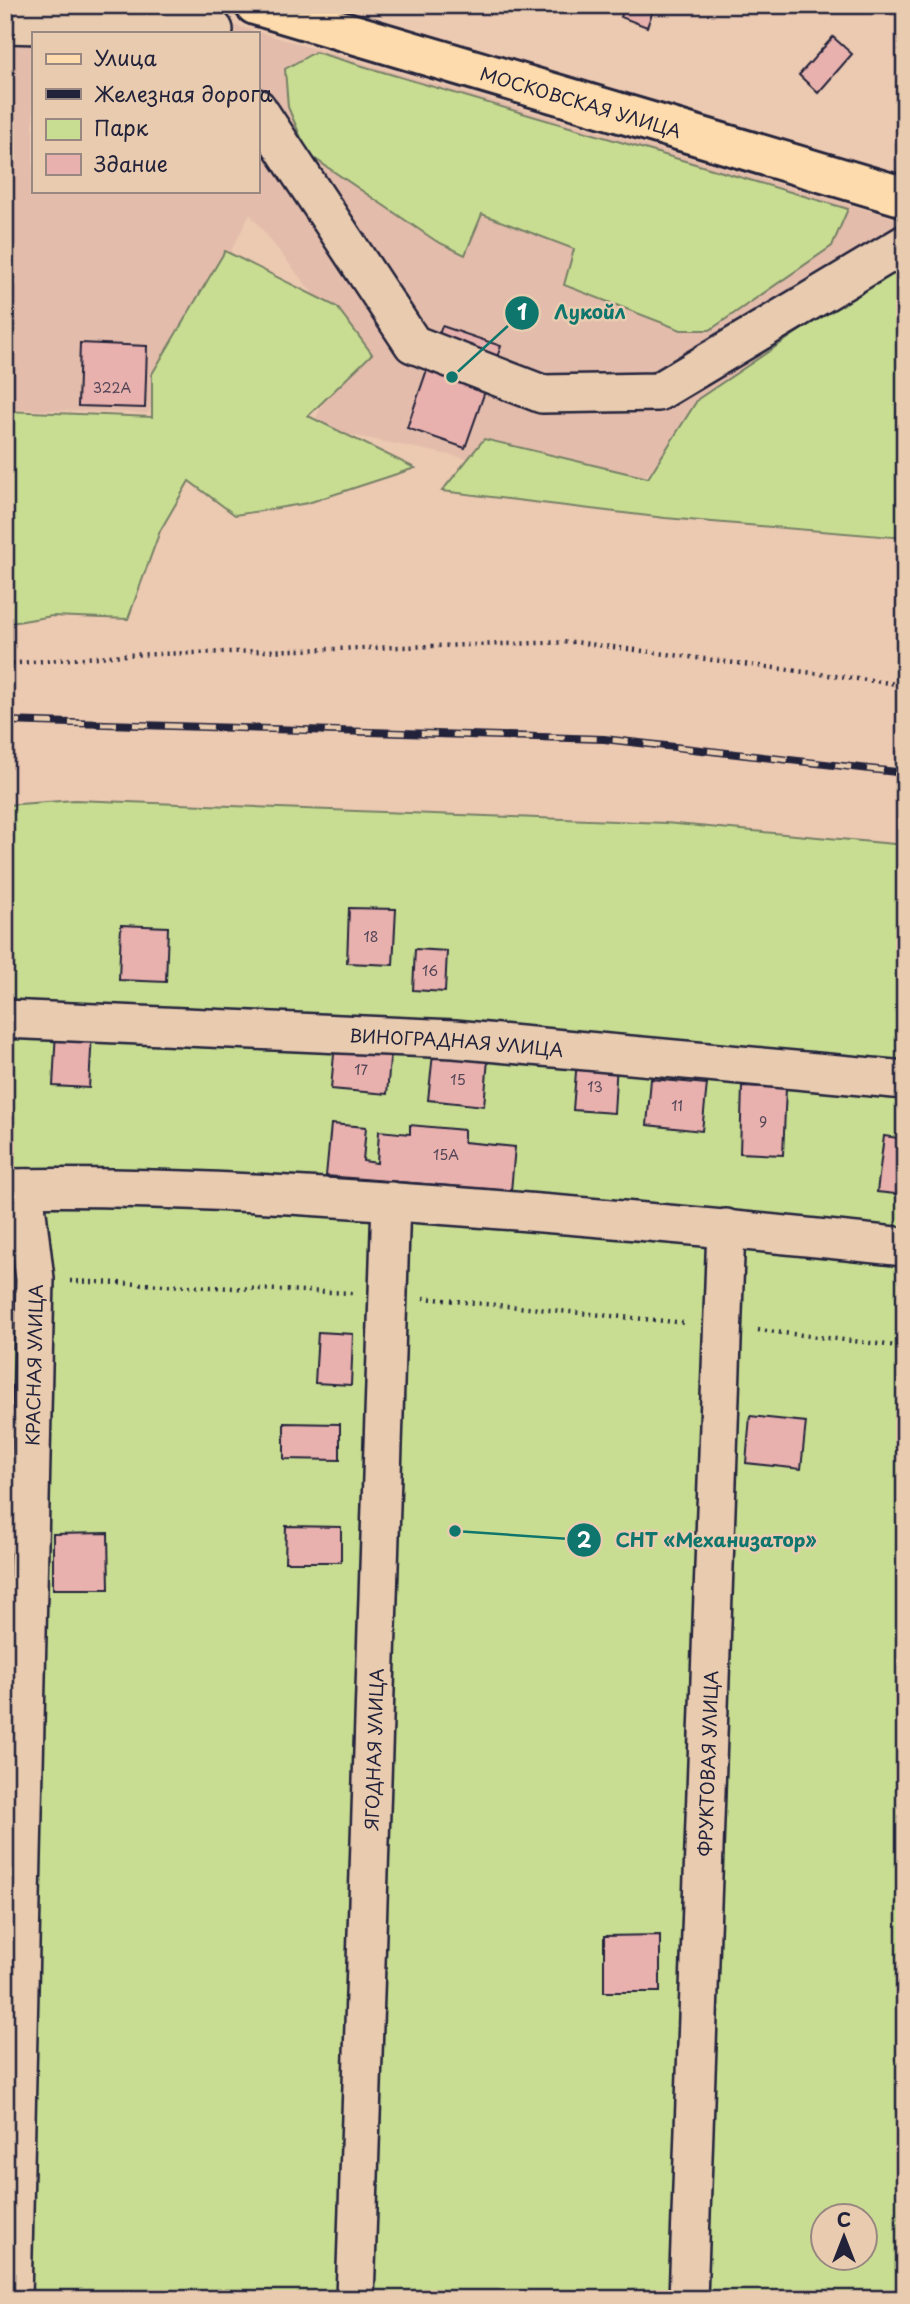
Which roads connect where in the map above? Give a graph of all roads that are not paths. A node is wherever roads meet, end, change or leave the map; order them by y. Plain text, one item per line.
1 (255, 5) edge
2 (331, 5) edge
3 (209, 23) edge
4 (5, 24) edge
5 (259, 111) edge
6 (905, 175) edge
7 (905, 197) edge
8 (905, 244) edge
9 (5, 1019) edge
10 (905, 1080) edge
11 (14, 1188) edge
12 (391, 1201) junction
13 (726, 1228) junction
14 (905, 1247) edge
15 (12, 2299) edge
16 (355, 2299) edge
17 (688, 2299) edge

1 - 7 main road, МОСКОВСКАЯ УЛИЦА
2 - 6 main road, МОСКОВСКАЯ УЛИЦА
3 - 4 street
5 - 8 street
9 - 10 street, ВИНОГРАДНАЯ УЛИЦА
11 - 12 street
11 - 15 street, КРАСНАЯ УЛИЦА
12 - 13 street
12 - 16 street, ЯГОДНАЯ УЛИЦА
13 - 14 street
13 - 17 street, ФРУКТОВАЯ УЛИЦА

